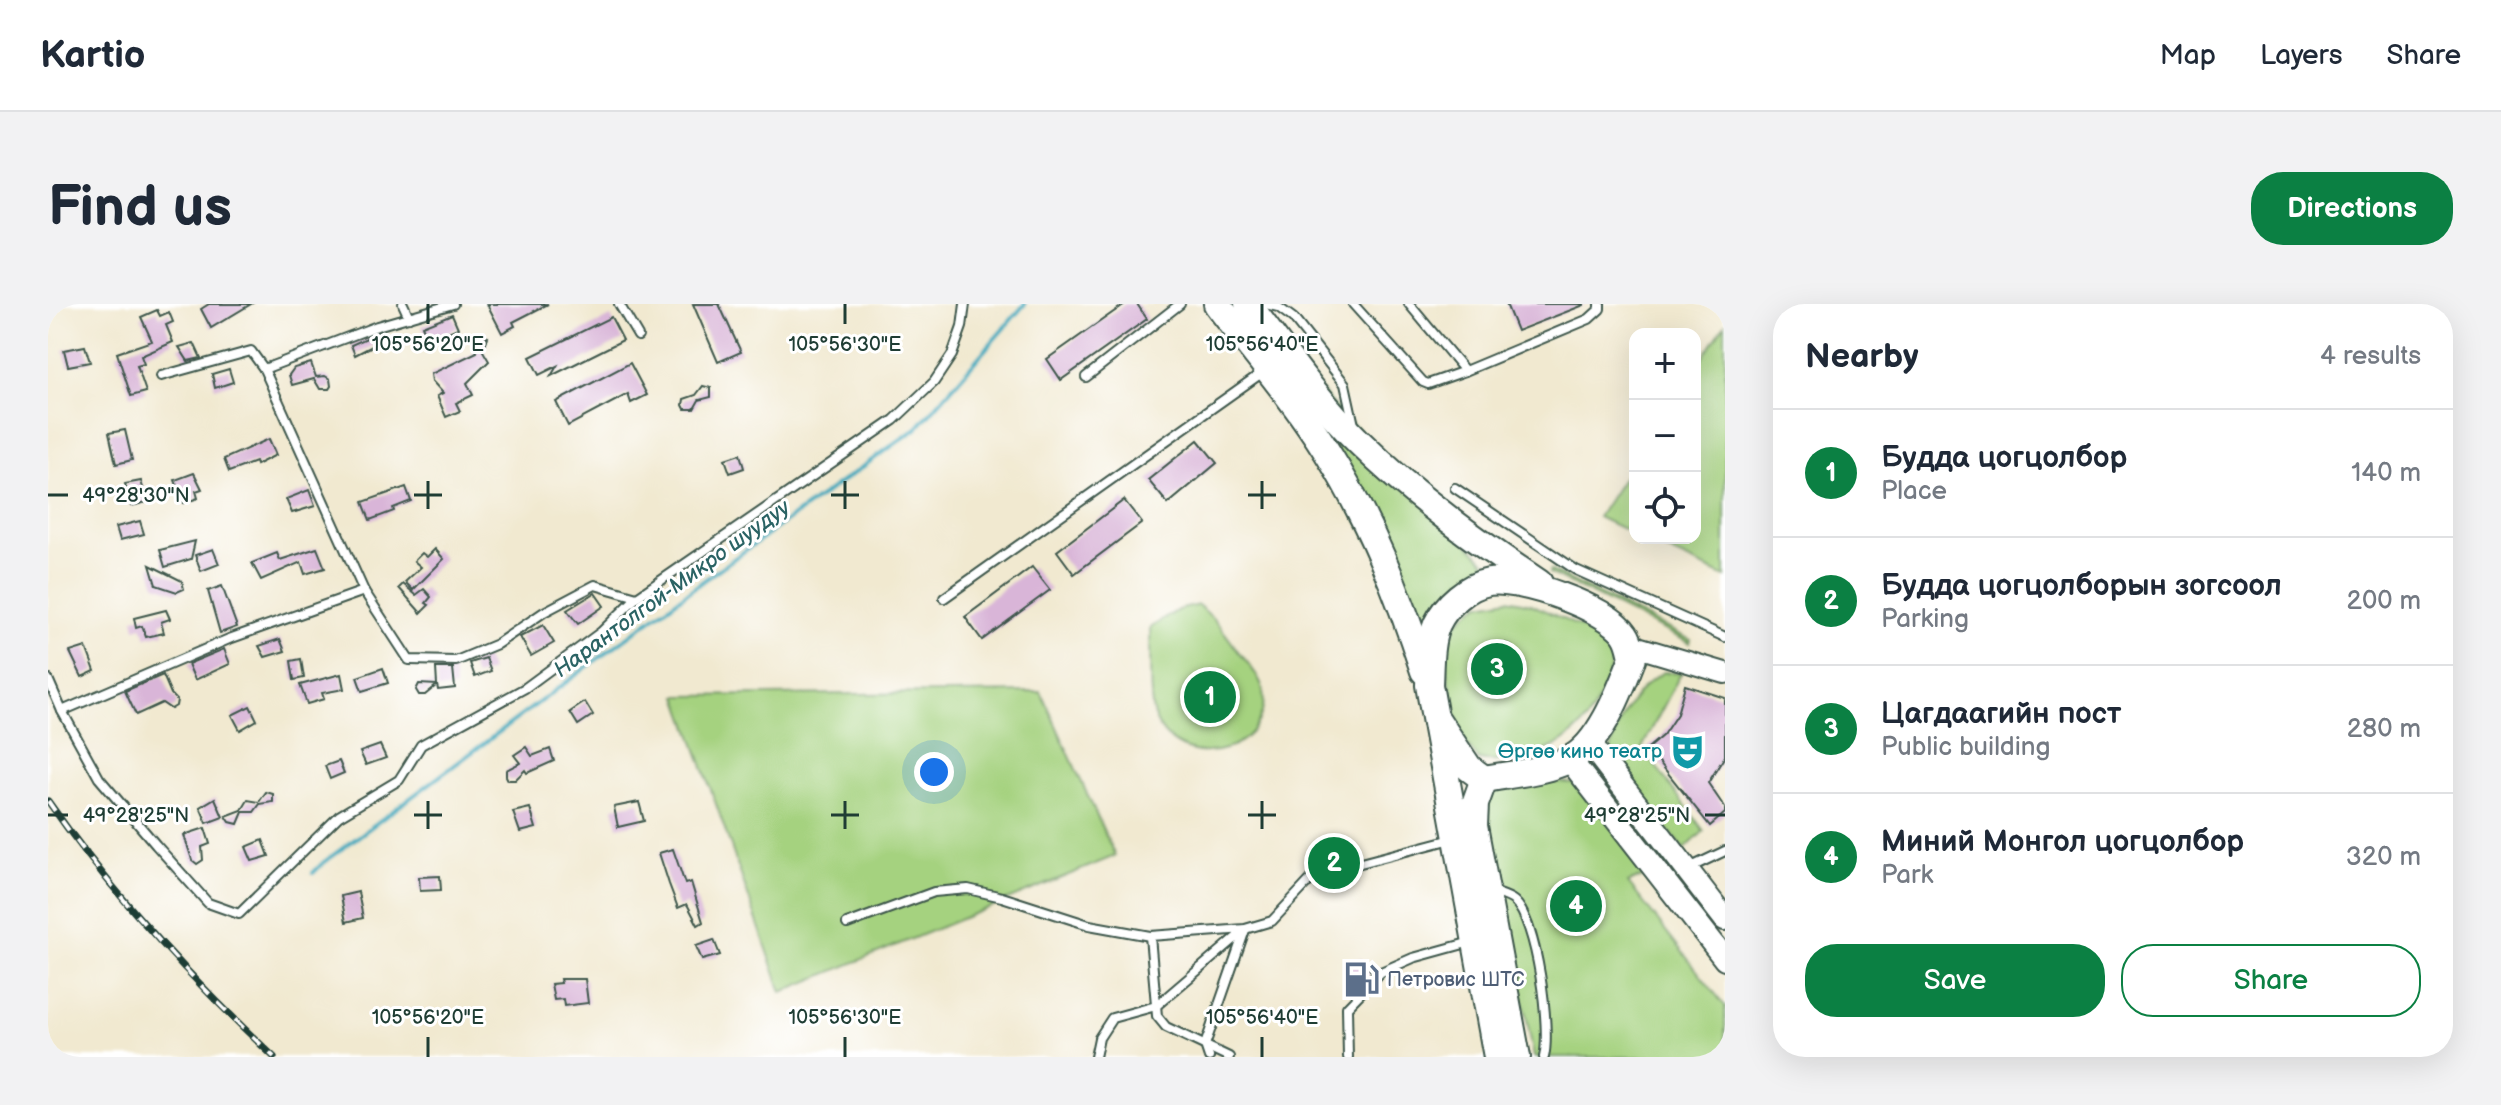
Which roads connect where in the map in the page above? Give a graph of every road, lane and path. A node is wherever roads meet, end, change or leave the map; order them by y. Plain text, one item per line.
1 (403, 304) edge
2 (453, 304) edge
3 (619, 304) edge
4 (965, 304) edge
5 (1180, 304) edge
6 (1217, 304) edge
7 (1248, 304) edge
8 (1266, 304) edge
9 (1353, 304) edge
10 (1409, 304) edge
11 (1600, 304) edge
12 (409, 317) junction
13 (638, 336) dead end
14 (264, 369) junction
15 (1267, 370) junction
16 (1465, 371) junction
17 (161, 376) dead end
18 (1086, 377) dead end
19 (1358, 441) junction
20 (1455, 488) dead end
21 (364, 591) junction
22 (1552, 592) junction
23 (637, 597) junction
24 (944, 598) dead end
25 (1725, 637) edge
26 (1631, 645) junction
27 (1725, 673) edge
28 (48, 679) edge
29 (1429, 685) junction
30 (62, 711) junction
31 (1437, 720) junction
32 (1580, 752) junction
33 (1484, 779) junction
34 (1457, 837) junction
35 (1725, 851) edge
36 (1687, 870) junction
37 (1485, 888) junction
38 (1725, 919) edge
39 (847, 924) dead end
40 (1245, 929) junction
41 (1150, 936) junction
42 (1476, 941) junction
43 (1725, 959) edge
44 (1156, 1006) junction
45 (1205, 1045) junction
46 (1095, 1057) edge
47 (1209, 1057) edge
48 (1229, 1057) edge
49 (1348, 1057) edge
50 (1497, 1057) edge
51 (1517, 1057) edge
52 (1544, 1057) edge

1 - 12 lane
2 - 12 lane
3 - 13 lane
4 - 23 lane
5 - 18 lane
6 - 15 highway
7 - 19 highway
8 - 19 lane
9 - 16 lane
10 - 16 lane
11 - 16 lane
12 - 14 lane
14 - 17 lane
14 - 21 lane
15 - 24 lane
15 - 29 highway
19 - 22 highway
20 - 25 lane
21 - 23 lane
21 - 30 lane
22 - 26 highway
22 - 29 highway
23 - 30 lane
26 - 27 street
26 - 32 highway
28 - 30 lane
29 - 31 highway
31 - 33 highway
31 - 34 highway
32 - 33 highway
32 - 36 main road
32 - 43 main road
33 - 37 highway
34 - 40 lane
34 - 42 highway
35 - 36 lane
36 - 38 main road
37 - 51 highway
37 - 52 lane
39 - 41 lane
40 - 41 lane
40 - 44 lane
40 - 45 lane
41 - 44 lane
42 - 49 lane
42 - 50 highway
44 - 45 lane
44 - 46 lane
45 - 47 lane
45 - 48 lane

